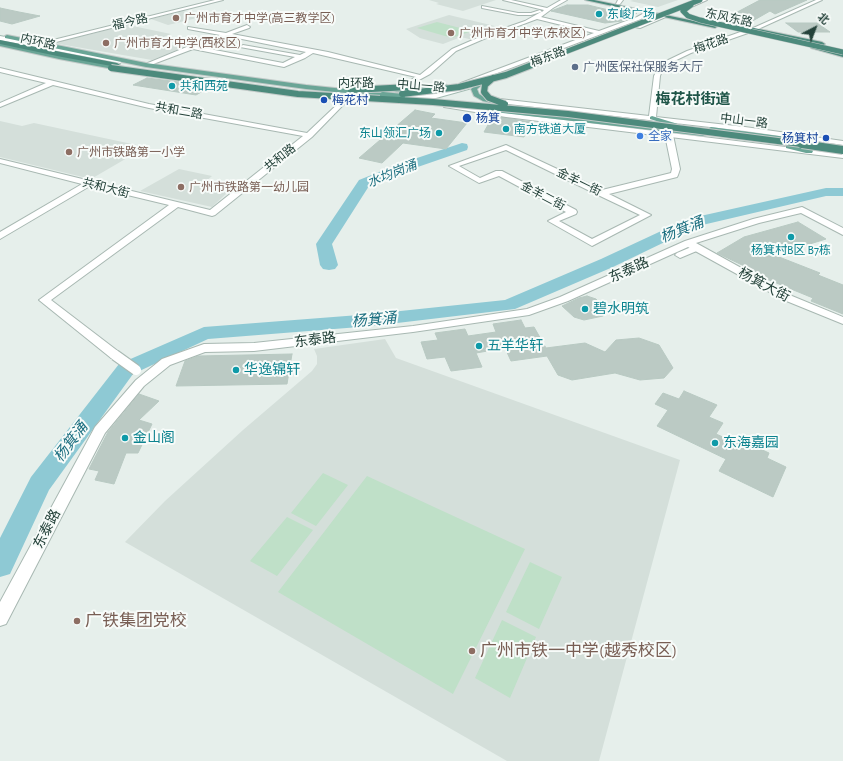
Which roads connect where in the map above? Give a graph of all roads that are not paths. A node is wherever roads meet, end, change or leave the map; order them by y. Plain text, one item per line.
1 (221, 0) edge
2 (505, 0) edge
3 (565, 0) edge
4 (587, 0) edge
5 (602, 0) edge
6 (686, 0) edge
7 (691, 0) edge
8 (695, 0) edge
9 (702, 0) edge
10 (820, 0) edge
11 (619, 2) edge
12 (484, 7) dead end
13 (545, 9) junction
14 (650, 12) junction
15 (665, 14) junction
16 (537, 18) junction
17 (636, 21) junction
18 (247, 27) dead end
19 (190, 28) dead end
20 (754, 29) junction
21 (746, 32) junction
22 (600, 33) junction
23 (227, 34) junction
24 (0, 37) edge
25 (0, 44) edge
26 (40, 44) junction
27 (566, 46) junction
28 (191, 47) junction
29 (243, 47) dead end
30 (572, 48) junction
31 (312, 51) junction
32 (843, 51) edge
33 (843, 55) edge
34 (543, 56) junction
35 (300, 57) junction
36 (310, 59) dead end
37 (132, 62) junction
38 (146, 65) junction
39 (0, 70) edge
40 (134, 70) junction
41 (422, 77) junction
42 (51, 83) junction
43 (219, 83) junction
44 (462, 84) junction
45 (480, 84) junction
46 (247, 86) junction
47 (313, 89) junction
48 (397, 90) junction
49 (268, 92) junction
50 (329, 94) junction
51 (476, 95) junction
52 (347, 96) junction
53 (368, 98) junction
54 (436, 98) junction
55 (0, 105) edge
56 (446, 106) junction
57 (507, 106) junction
58 (568, 114) junction
59 (652, 118) junction
60 (640, 121) junction
61 (611, 124) junction
62 (665, 124) junction
63 (679, 126) junction
64 (687, 133) junction
65 (309, 135) junction
66 (669, 135) junction
67 (803, 137) junction
68 (783, 138) junction
69 (776, 143) junction
70 (843, 143) edge
71 (843, 150) edge
72 (809, 151) junction
73 (843, 156) edge
74 (0, 161) edge
75 (13, 165) junction
76 (453, 166) joint
77 (0, 171) edge
78 (89, 183) junction
79 (601, 193) junction
80 (175, 205) junction
81 (212, 213) joint
82 (843, 232) edge
83 (0, 236) edge
84 (592, 243) joint
85 (692, 246) junction
86 (680, 255) dead end
87 (843, 321) edge
88 (147, 377) junction
89 (0, 618) edge

1 - 26 street, 福今路
2 - 13 street
3 - 13 street
4 - 14 highway, 东风东路
5 - 11 highway, 东风东路
6 - 17 highway
7 - 17 highway, 内环路
8 - 15 street, 梅东路
9 - 15 street
9 - 32 highway, bridge
9 - 43 highway, 内环路, bridge
10 - 20 street
11 - 15 highway, 东风东路
12 - 13 street
13 - 16 street
14 - 15 highway, 东风东路
14 - 22 street
14 - 30 street, 梅东路
15 - 20 highway, 东风东路
15 - 21 highway, 东风东路
15 - 45 street, 梅东路
16 - 22 street
16 - 41 street
17 - 34 highway, 内环路
18 - 23 street
19 - 23 street
20 - 32 highway, 东风东路
21 - 33 highway, 东风东路
21 - 59 street, 梅花路
22 - 27 street
23 - 28 street
23 - 31 street
24 - 26 main road, 中山一路
24 - 37 street
25 - 40 main road, 中山一路
25 - 43 highway, 内环路, bridge
25 - 47 highway, 内环路
26 - 37 main road, 中山一路
27 - 30 street
27 - 44 street
28 - 35 street
28 - 38 street
29 - 35 street
30 - 44 street, 梅东路
31 - 35 street
31 - 41 street
34 - 47 highway, 内环路, bridge
34 - 58 highway, bridge
35 - 36 street
37 - 38 main road, 中山一路
38 - 52 main road, 中山一路
39 - 42 street, 共和二路
40 - 46 main road, 中山一路
40 - 49 street
41 - 48 street
42 - 55 street
42 - 65 street, 共和二路
43 - 58 highway, bridge
44 - 48 main road
44 - 54 street
45 - 51 main road
45 - 54 street, 梅东路
46 - 49 street
46 - 50 main road, 中山一路
47 - 70 highway, bridge
48 - 52 main road
49 - 52 street
50 - 53 main road, 中山一路
50 - 54 street, 梅东路
51 - 57 main road
51 - 59 street
52 - 53 street
52 - 54 main road, 中山一路, bridge
52 - 65 street, 共和路
53 - 56 main road, 中山一路
54 - 56 street
54 - 57 main road, 中山一路
56 - 61 main road, 中山一路
56 - 66 street
57 - 60 main road, 中山一路
58 - 71 highway, bridge
59 - 60 street
59 - 62 street
59 - 63 main road
59 - 67 street
60 - 61 street
60 - 62 main road, 中山一路
61 - 64 main road, 中山一路
62 - 63 main road, 中山一路
62 - 64 street
63 - 68 main road, 中山一路
64 - 69 main road, 中山一路
65 - 81 street, 共和路
66 - 72 street
66 - 79 street
67 - 68 main road
67 - 70 street
68 - 71 main road, 中山一路
69 - 71 main road, 中山一路
69 - 72 main road
72 - 73 street
74 - 75 street, 共和大街
75 - 77 street
75 - 78 street, 共和大街
76 - 79 street, 金羊一街
76 - 84 street, 金羊二街
78 - 80 street, 共和大街
78 - 83 street
79 - 84 street, 金羊一街
80 - 81 street, 共和大街
80 - 88 street, bridge
82 - 85 street, 东泰路
85 - 86 street
85 - 87 street, 杨箕大街
85 - 88 street, 东泰路
88 - 89 street, 东泰路

